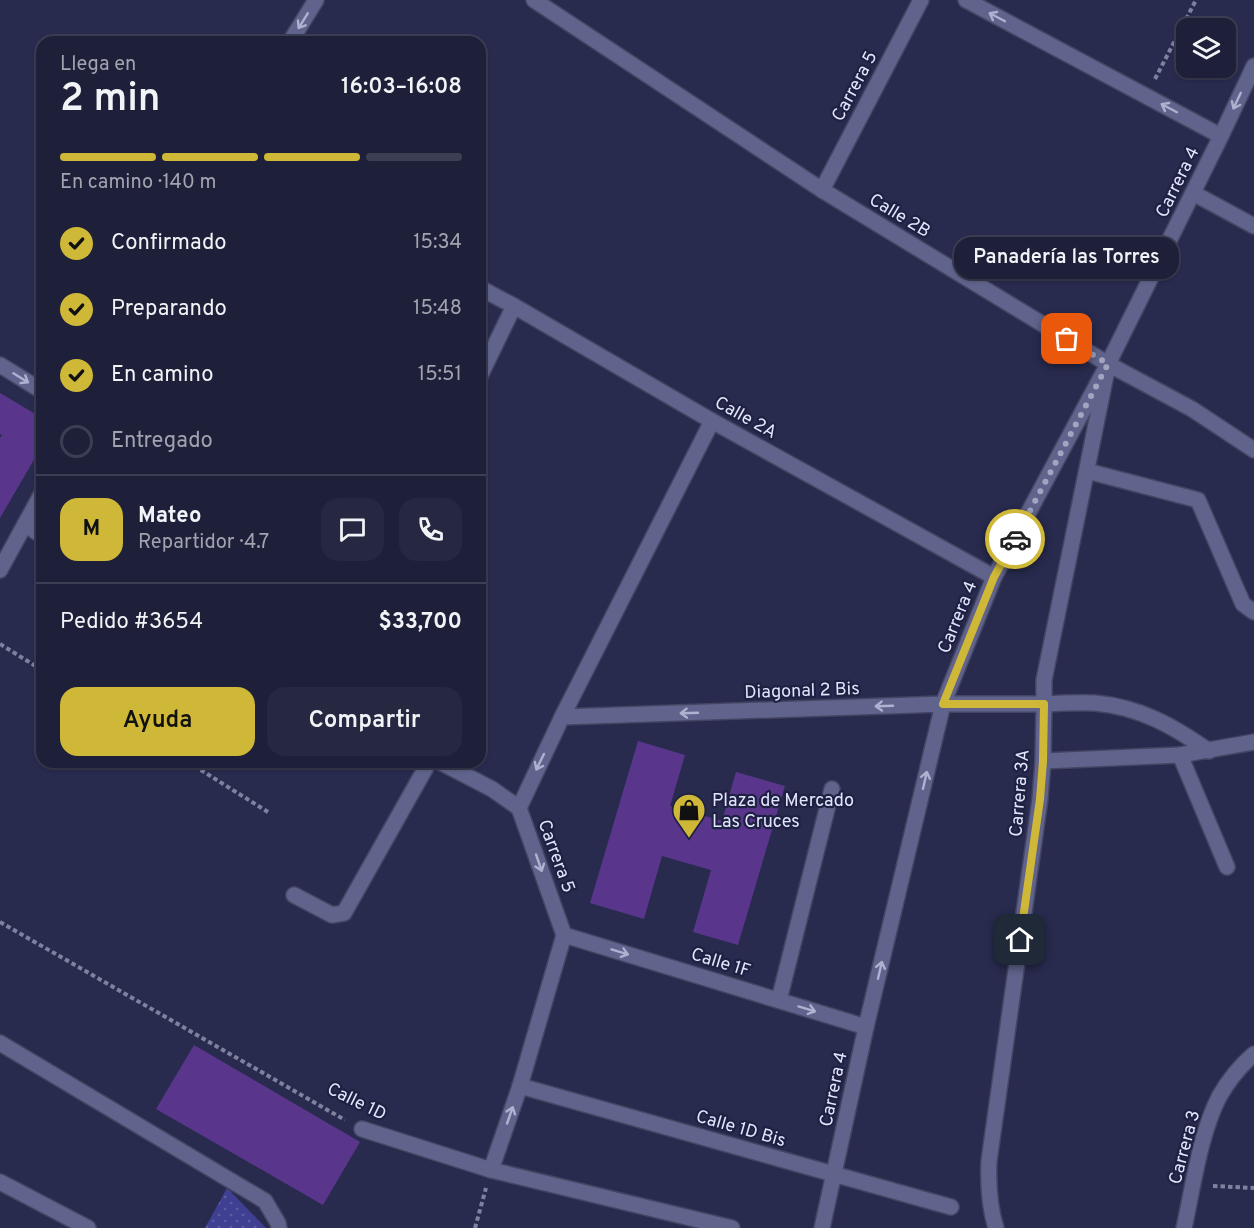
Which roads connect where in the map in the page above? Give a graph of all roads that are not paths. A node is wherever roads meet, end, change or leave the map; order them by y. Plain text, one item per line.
1 (316, 0) edge
2 (534, 0) edge
3 (921, 0) edge
4 (966, 0) edge
5 (294, 36) edge
6 (1253, 71) edge
7 (1221, 136) junction
8 (822, 190) junction
9 (1193, 193) junction
10 (1254, 226) edge
11 (486, 291) edge
12 (514, 306) junction
13 (486, 364) edge
14 (1108, 364) junction
15 (0, 365) edge
16 (36, 387) edge
17 (712, 421) junction
18 (1254, 450) edge
19 (1087, 471) junction
20 (36, 504) edge
21 (25, 524) junction
22 (36, 532) edge
23 (0, 570) edge
24 (994, 577) junction
25 (1254, 612) edge
26 (943, 704) junction
27 (1044, 704) junction
28 (562, 717) junction
29 (1254, 742) edge
30 (1209, 751) junction
31 (1180, 755) junction
32 (1043, 761) junction
33 (426, 768) edge
34 (452, 768) edge
35 (832, 789) dead end
36 (519, 808) junction
37 (1227, 867) dead end
38 (294, 895) dead end
39 (564, 935) junction
40 (779, 1000) junction
41 (866, 1027) junction
42 (0, 1043) edge
43 (1254, 1054) edge
44 (520, 1086) junction
45 (362, 1129) road end
46 (491, 1170) junction
47 (834, 1174) junction
48 (0, 1182) edge
49 (951, 1207) dead end
50 (88, 1228) edge
51 (279, 1228) edge
52 (732, 1228) edge
53 (822, 1228) edge
54 (996, 1228) edge
55 (1184, 1228) edge

1 -> 5 street
2 - 8 street, Calle 2B
3 - 8 street, Carrera 5
7 -> 4 street
6 -> 7 street, Carrera 4
7 - 9 street, Carrera 4
8 - 14 street, Calle 2B
9 - 10 street
9 - 14 street, Carrera 4
11 - 12 street, Calle 2A
12 - 13 street
12 - 17 street, Calle 2A
14 - 18 street, Calle 2B
14 - 19 street, Carrera 3A
14 - 24 street, Carrera 4
15 -> 16 street
17 - 24 street, Calle 2A
17 - 28 street, Carrera 5
19 - 25 street
19 - 27 street, Carrera 3A
20 - 21 street
21 - 22 street
21 - 23 street
24 - 26 street, Carrera 4
26 - 27 street, Diagonal 2 Bis
26 -> 28 street, Diagonal 2 Bis
41 -> 26 street, Carrera 4
27 - 30 street, Diagonal 2 Bis
27 - 32 street, Carrera 3A
28 -> 36 street, Carrera 5
29 - 30 street
30 - 31 street
31 - 32 street
31 - 37 street
32 - 54 street, Carrera 3A
33 - 38 street
34 - 36 street
35 - 40 street
36 -> 39 street, Carrera 5
39 -> 40 street, Calle 1F
39 - 44 street
40 -> 41 street, Calle 1F
41 - 47 street, Carrera 4
42 - 51 street
43 - 55 street, Carrera 3
46 -> 44 street
44 - 47 street, Calle 1D Bis
45 - 46 street, Calle 1D
46 - 52 street, Calle 1D
47 - 49 street, Calle 1D Bis
47 - 53 street, Carrera 4
48 - 50 street

